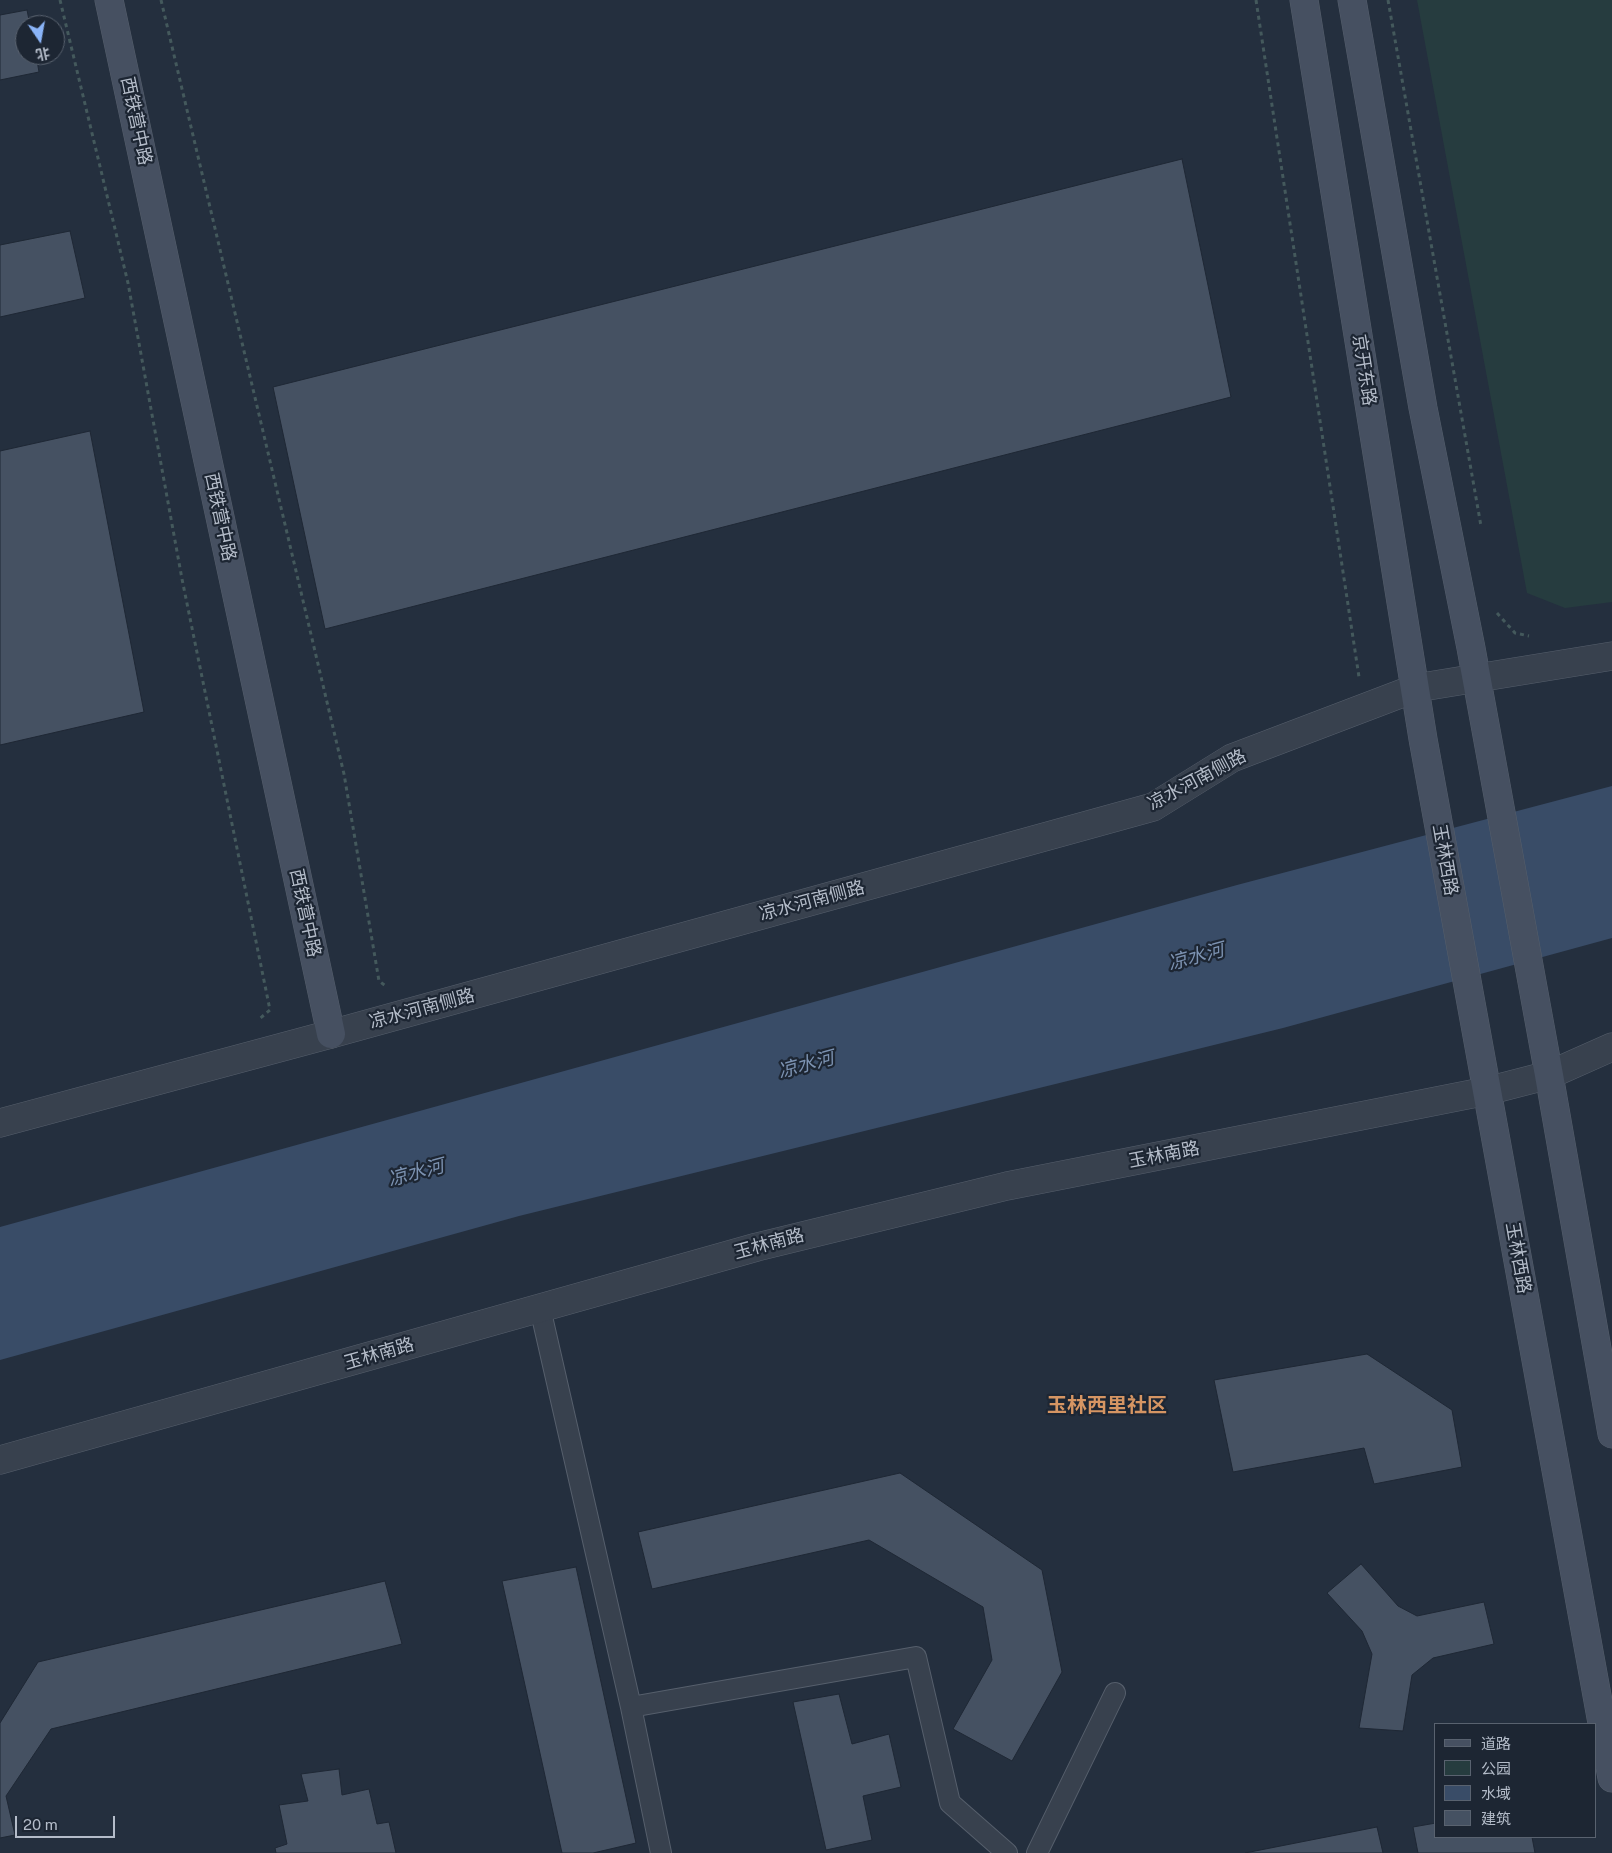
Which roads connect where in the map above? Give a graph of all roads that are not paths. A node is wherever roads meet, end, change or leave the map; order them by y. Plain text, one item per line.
1 (110, 0) edge
2 (1304, 0) edge
3 (1352, 0) edge
4 (1612, 656) edge
5 (1476, 678) junction
6 (1416, 688) junction
7 (1423, 739) joint
8 (330, 1034) junction
9 (1612, 1048) edge
10 (1549, 1075) junction
11 (1487, 1091) junction
12 (0, 1123) edge
13 (540, 1308) junction
14 (1612, 1434) edge
15 (0, 1460) edge
16 (1115, 1693) dead end
17 (630, 1707) junction
18 (1612, 1778) edge
19 (661, 1853) edge
20 (1008, 1853) edge
21 (1037, 1853) edge

1 - 8 street, 西铁营中路
2 - 6 street, 京开东路
3 - 5 street
4 - 5 street, 凉水河南侧路
5 - 6 street, 凉水河南侧路
5 - 10 street
6 - 7 street, 京开东路
6 - 8 street, 凉水河南侧路
7 - 11 street, 玉林西路
8 - 12 street, 凉水河南侧路
9 - 10 street, 玉林南路
10 - 11 street, 玉林南路
10 - 14 street
11 - 13 street, 玉林南路
11 - 18 street, 玉林西路
13 - 15 street, 玉林南路
13 - 17 lane
16 - 21 lane
17 - 19 lane
17 - 20 lane

